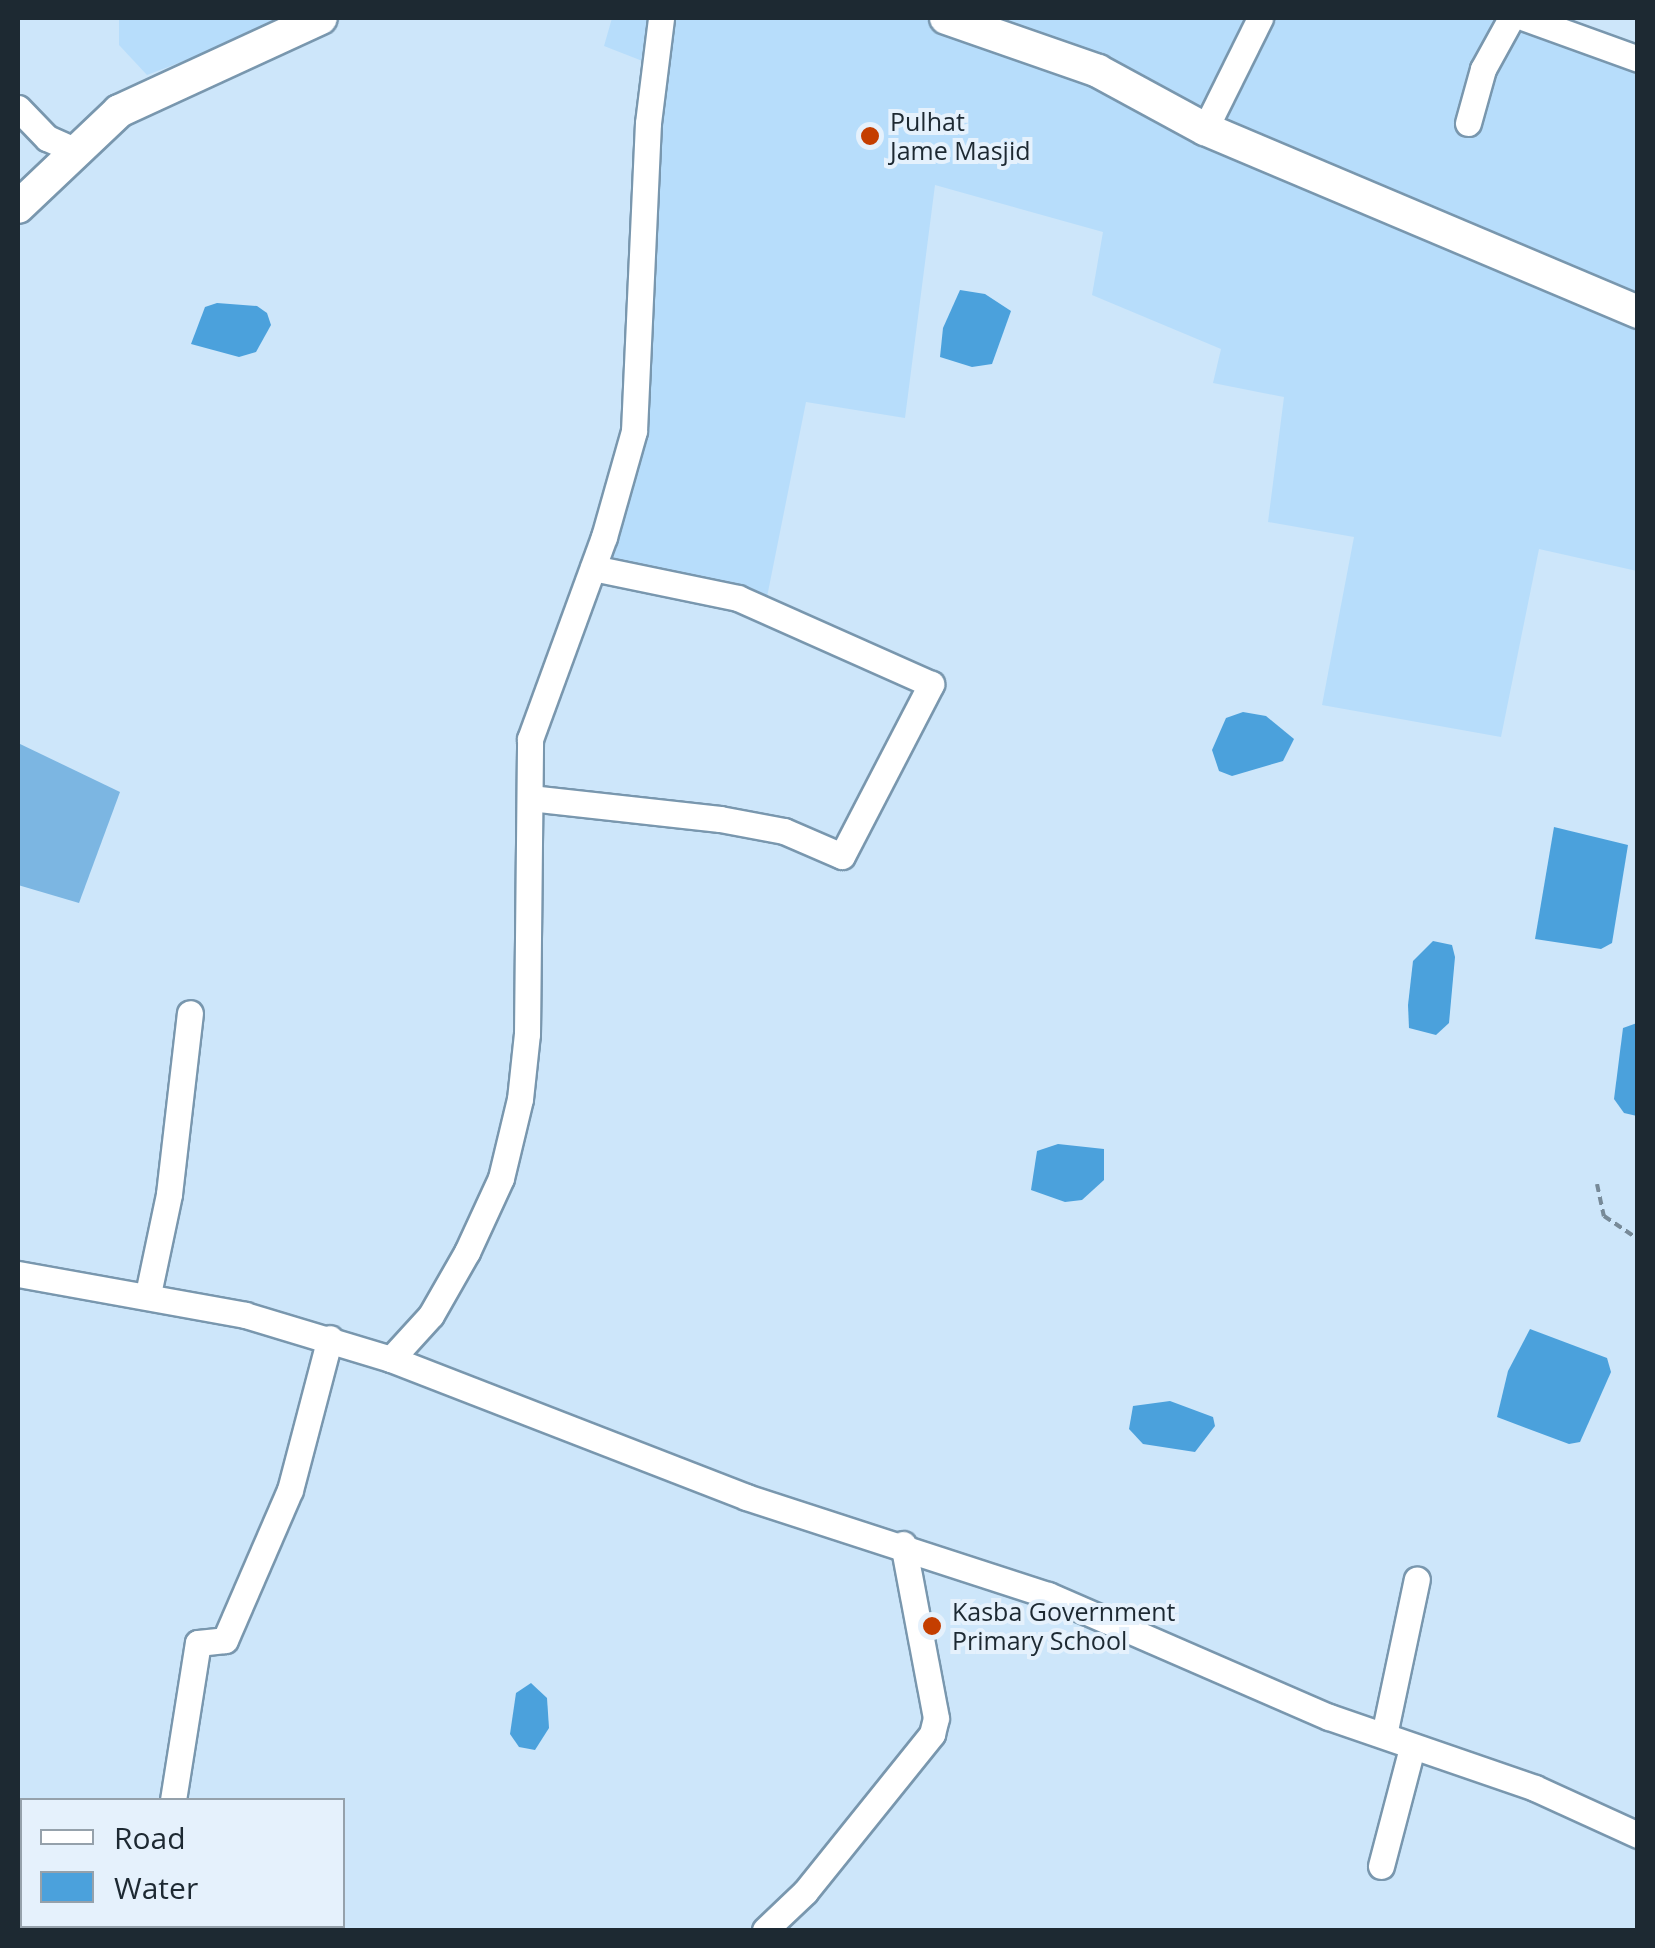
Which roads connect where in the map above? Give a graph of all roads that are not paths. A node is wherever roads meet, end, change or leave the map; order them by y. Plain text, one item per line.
1 (321, 18) edge
2 (661, 18) edge
3 (946, 18) edge
4 (1260, 18) edge
5 (1511, 18) edge
6 (1525, 18) edge
7 (1638, 58) edge
8 (18, 108) edge
9 (1468, 123) dead end
10 (1206, 128) junction
11 (76, 150) junction
12 (18, 207) edge
13 (1638, 312) edge
14 (593, 568) junction
15 (530, 798) junction
16 (190, 1013) dead end
17 (18, 1274) edge
18 (148, 1294) junction
19 (330, 1338) junction
20 (391, 1359) junction
21 (903, 1544) junction
22 (1417, 1579) dead end
23 (1384, 1735) junction
24 (1412, 1748) junction
25 (172, 1798) edge
26 (1638, 1835) edge
27 (1382, 1866) dead end
28 (765, 1930) edge

1 - 11 main road
2 - 14 street
3 - 10 main road
4 - 10 street
5 - 9 street
6 - 7 street
8 - 11 street
10 - 13 main road
11 - 12 main road
14 - 15 street
14 - 15 street
15 - 20 street
16 - 18 street
17 - 18 street
18 - 19 street
19 - 20 street
19 - 25 street
20 - 21 street
21 - 23 street
21 - 28 street
22 - 23 street
23 - 24 street
24 - 26 street
24 - 27 street

